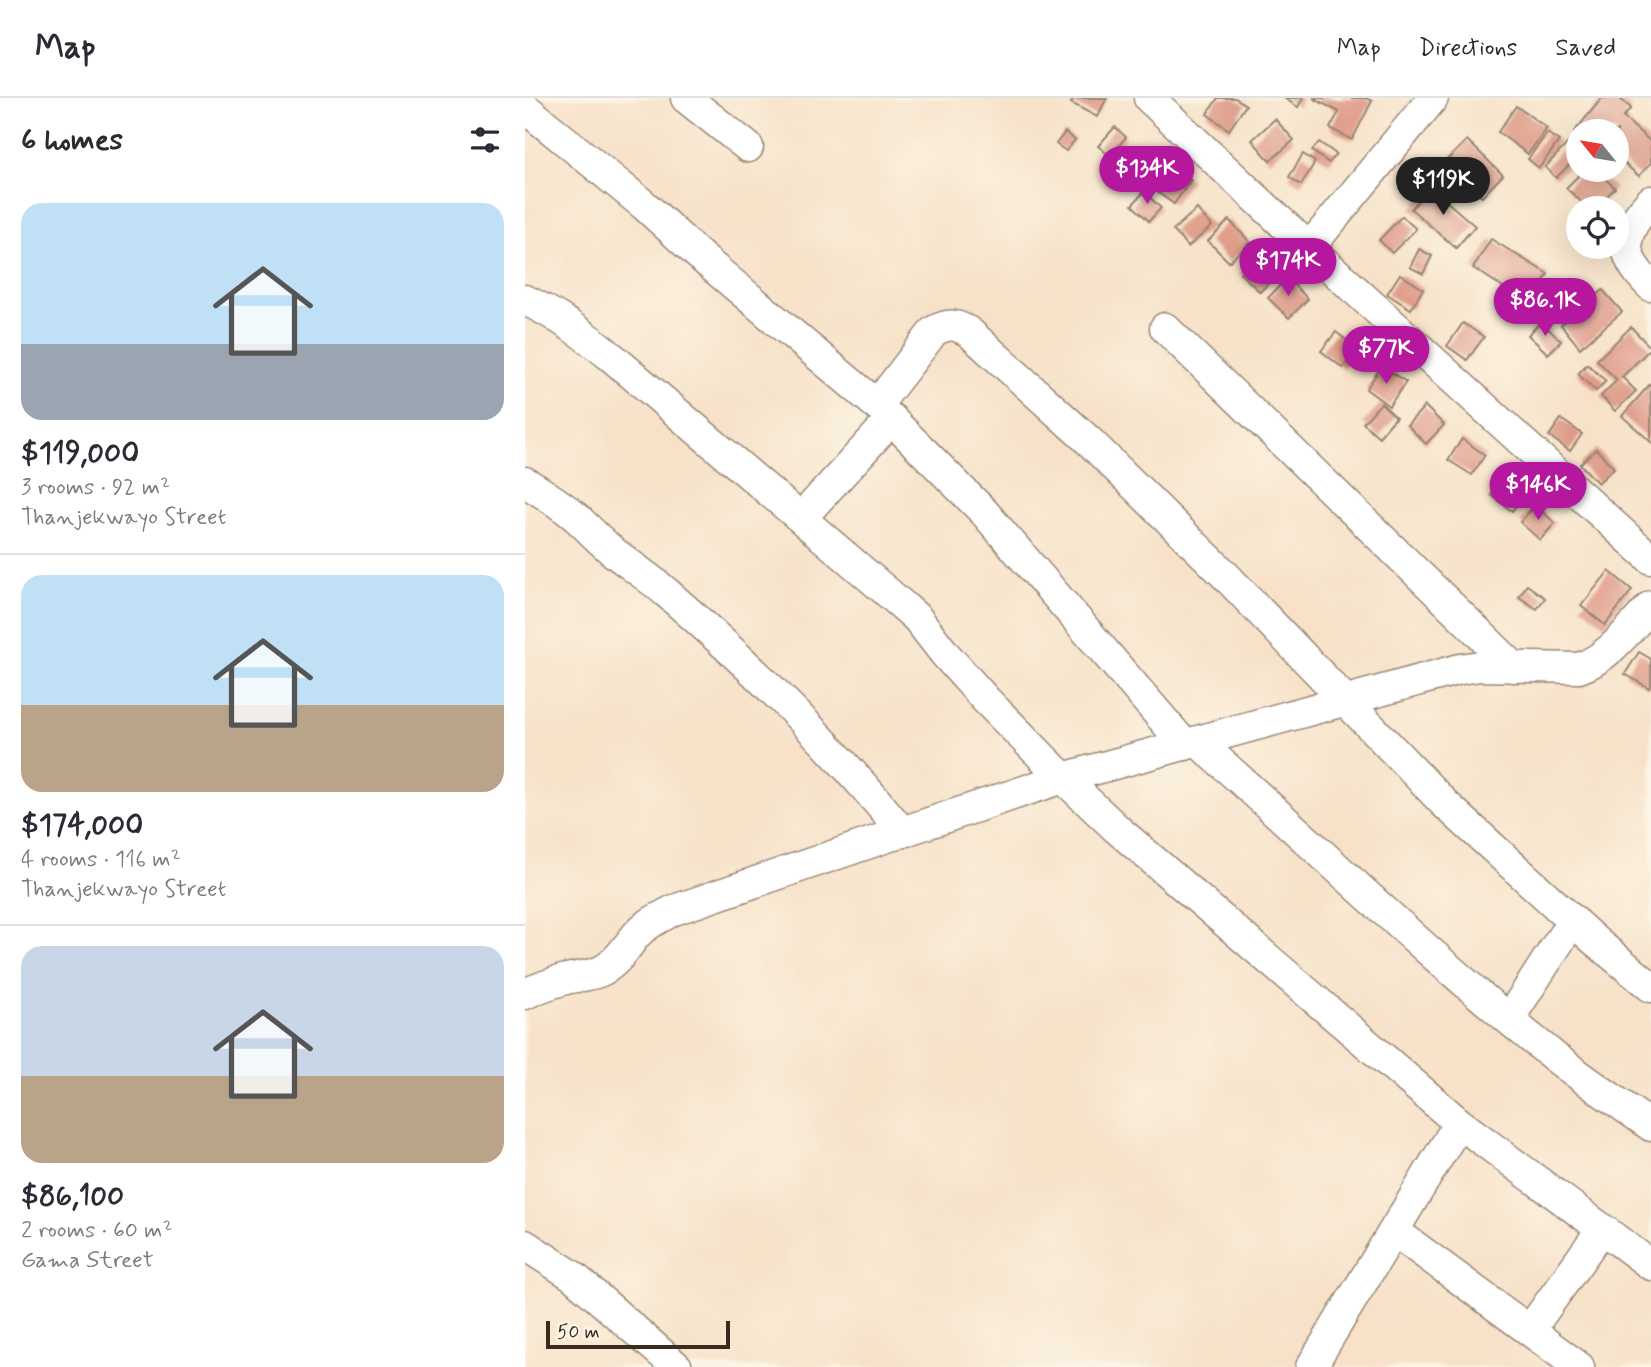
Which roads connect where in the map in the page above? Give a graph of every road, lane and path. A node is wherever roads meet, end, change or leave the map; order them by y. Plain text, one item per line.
1 (686, 98) edge
2 (1149, 98) edge
3 (1433, 98) edge
4 (525, 108) edge
5 (748, 147) dead end
6 (1651, 201) edge
7 (1309, 247) junction
8 (1651, 286) edge
9 (525, 300) edge
10 (1165, 328) dead end
11 (884, 412) junction
12 (525, 481) edge
13 (800, 518) junction
14 (1651, 559) edge
15 (1651, 606) edge
16 (1514, 667) junction
17 (1347, 701) junction
18 (1192, 743) junction
19 (1063, 778) junction
20 (902, 832) junction
21 (1573, 920) junction
22 (1651, 987) edge
23 (525, 994) edge
24 (1509, 1019) junction
25 (1459, 1122) junction
26 (1651, 1126) edge
27 (1602, 1229) junction
28 (1394, 1231) junction
29 (525, 1245) edge
30 (1651, 1265) edge
31 (1530, 1330) junction
32 (677, 1367) edge
33 (1311, 1367) edge
34 (1579, 1367) edge

1 - 5 street
2 - 7 street
3 - 7 street
4 - 11 street
6 - 8 street
7 - 14 street
9 - 13 street
10 - 16 street
11 - 13 street
11 - 17 street
11 - 18 street
12 - 20 street
13 - 19 street
15 - 16 street
16 - 17 street
17 - 18 street
17 - 21 street
18 - 19 street
18 - 24 street
19 - 20 street
19 - 25 street
20 - 23 street
21 - 22 street
21 - 24 street
24 - 26 street
25 - 27 street
25 - 28 street
27 - 30 street
27 - 31 street
28 - 31 street
28 - 33 street
29 - 32 street
31 - 34 street

